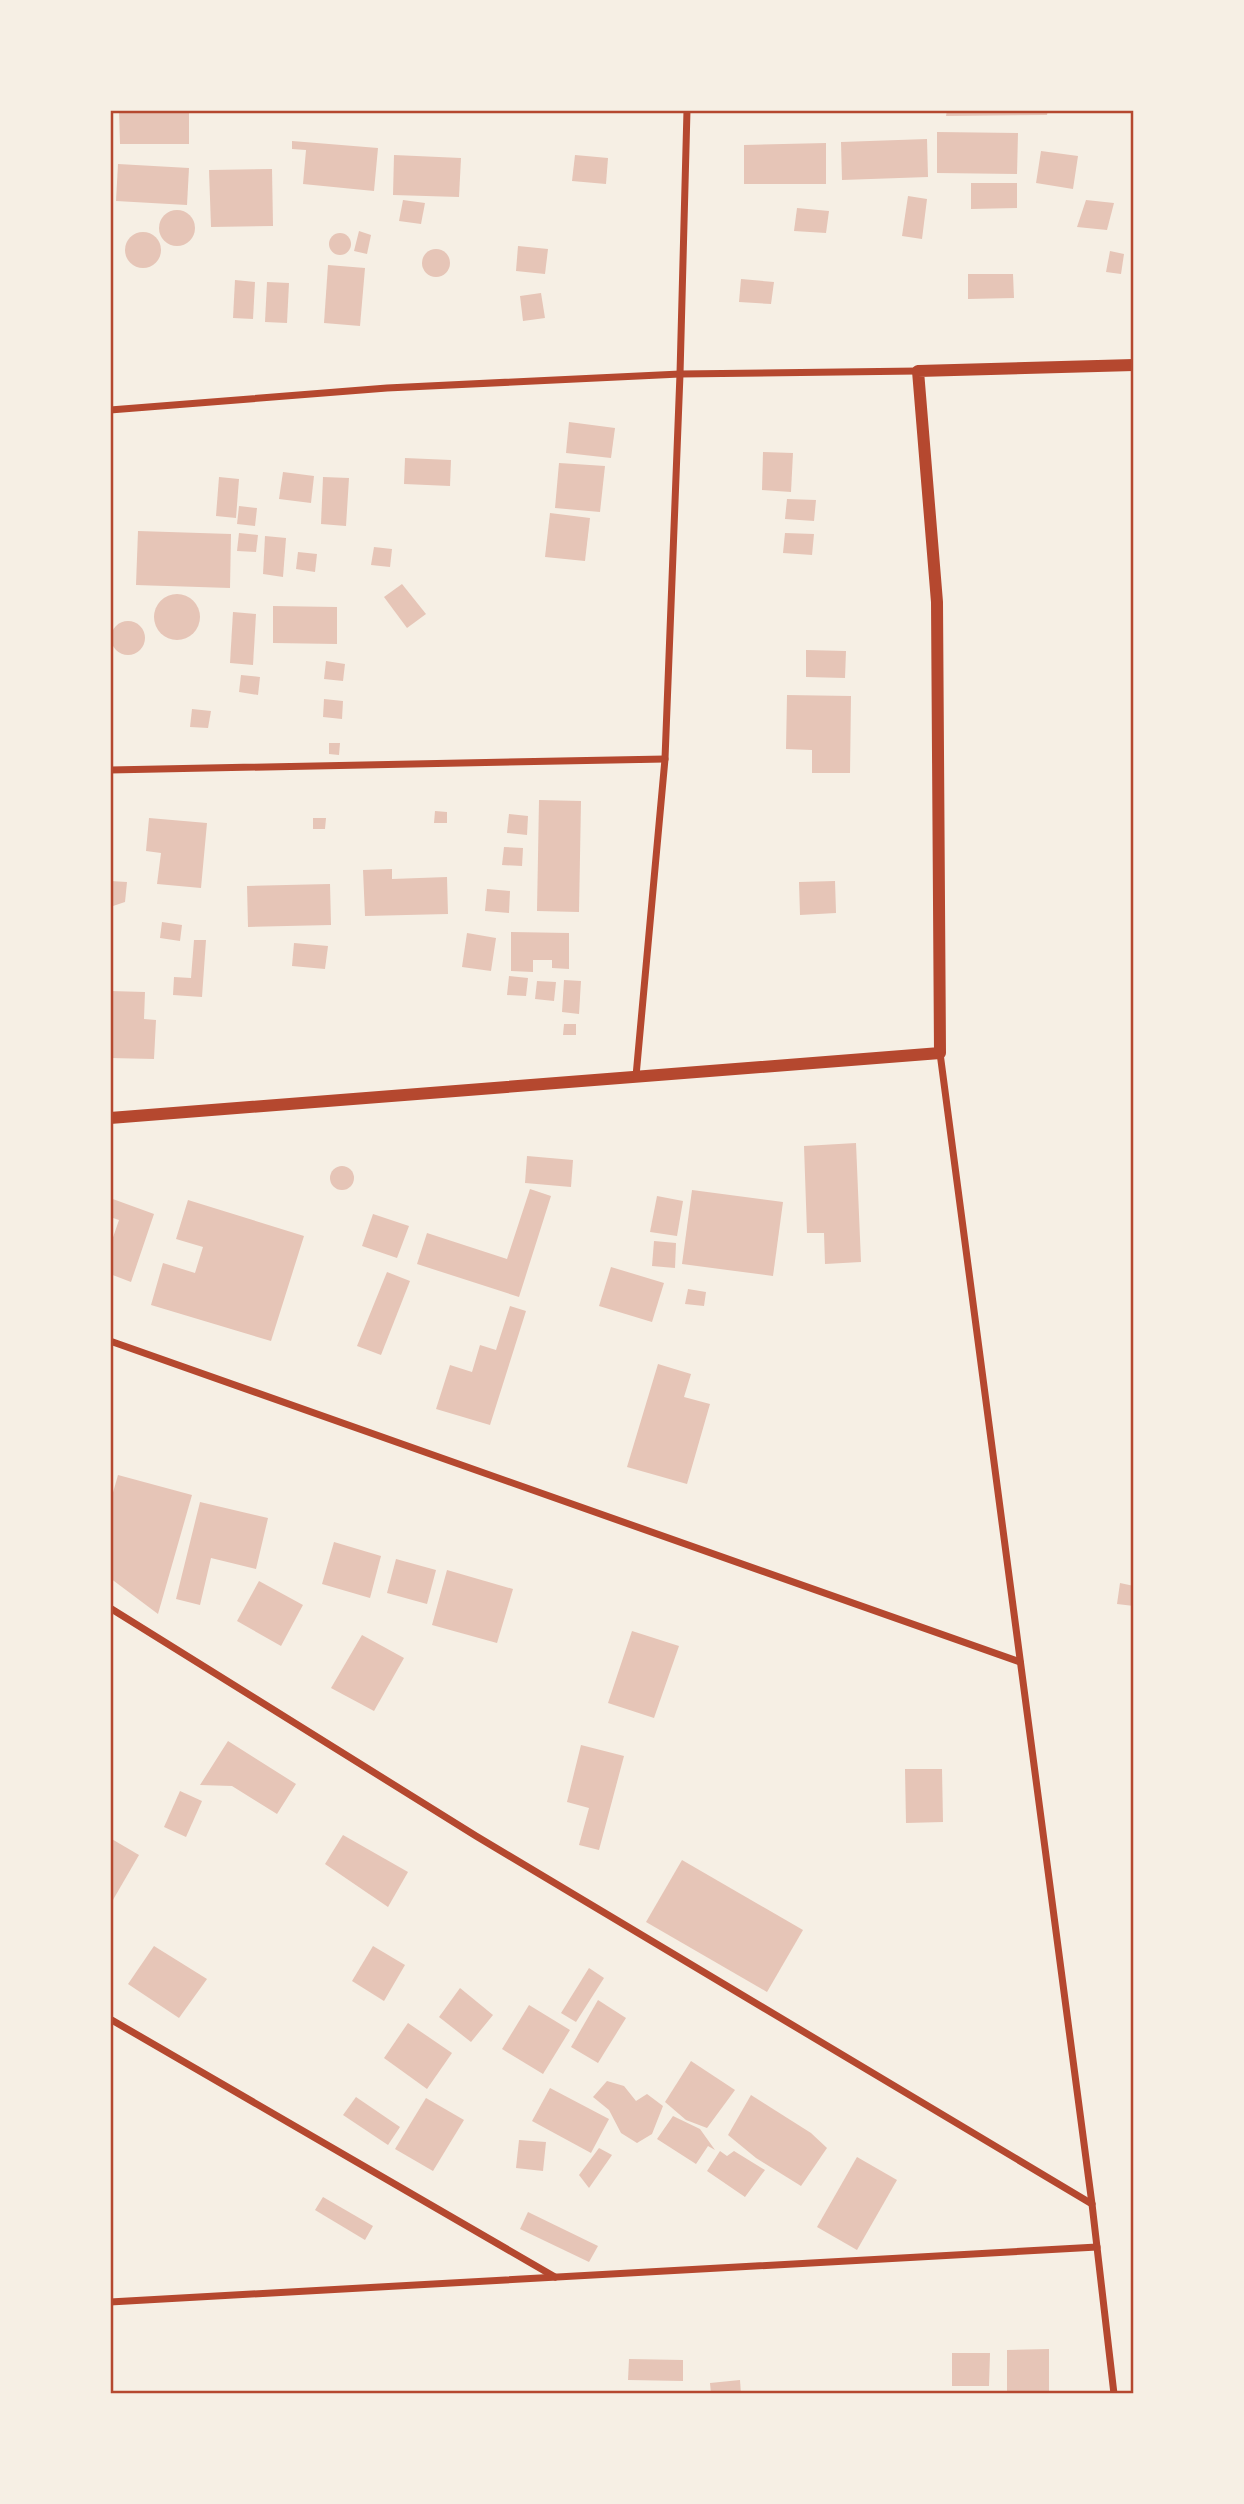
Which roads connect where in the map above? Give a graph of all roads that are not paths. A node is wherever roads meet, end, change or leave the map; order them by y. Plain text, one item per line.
1 (687, 110) edge
2 (1134, 365) edge
3 (918, 371) junction
4 (680, 373) junction
5 (110, 410) edge
6 (664, 759) junction
7 (110, 770) edge
8 (940, 1053) junction
9 (636, 1076) junction
10 (110, 1118) edge
11 (110, 1341) edge
12 (110, 1608) edge
13 (1020, 1662) junction
14 (110, 2019) edge
15 (1092, 2204) junction
16 (1097, 2247) junction
17 (555, 2277) junction
18 (110, 2302) edge
19 (1114, 2394) edge

1 - 4 street
2 - 3 street
3 - 4 street
3 - 8 street
4 - 5 street
4 - 6 street
6 - 7 street
6 - 9 street
8 - 9 street
8 - 13 street
9 - 10 street
11 - 13 street
12 - 15 street
13 - 15 street
14 - 17 street
15 - 16 street
16 - 17 street
16 - 19 street
17 - 18 street

